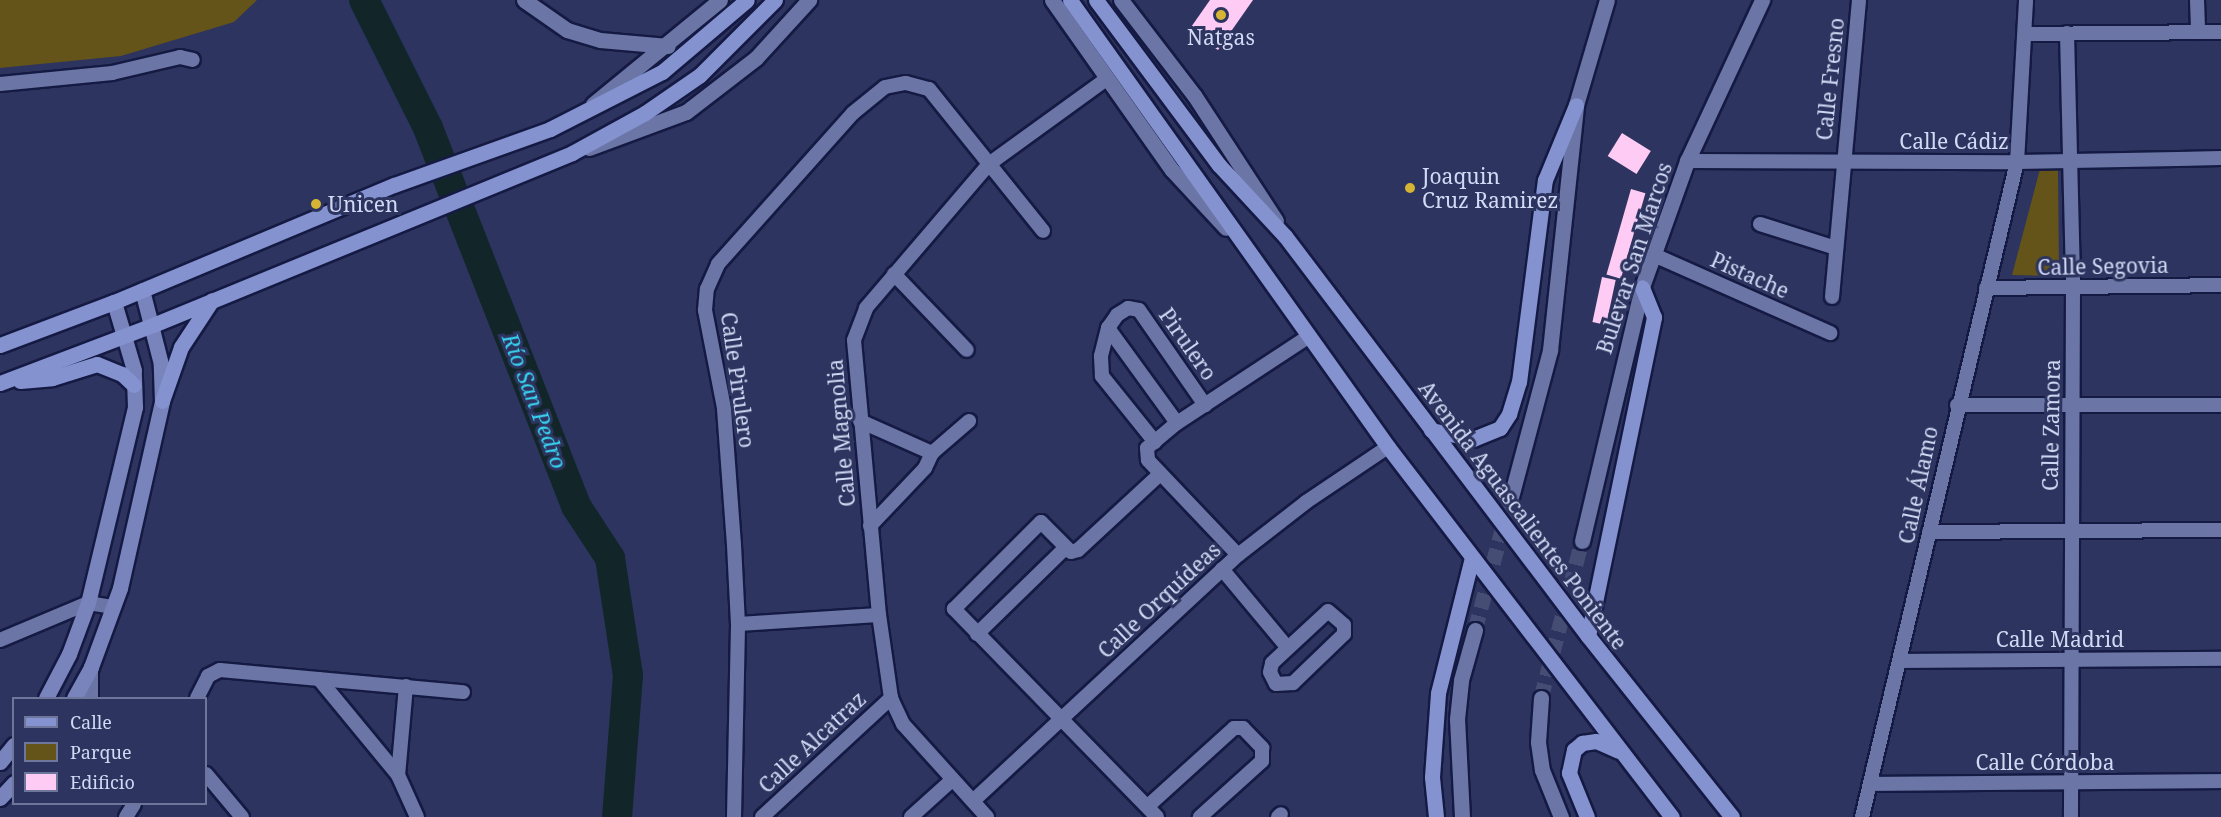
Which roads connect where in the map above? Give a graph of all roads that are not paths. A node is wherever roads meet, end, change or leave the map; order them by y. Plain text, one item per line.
1 (524, 0) edge
2 (720, 0) edge
3 (747, 0) edge
4 (776, 0) edge
5 (809, 0) edge
6 (1052, 0) edge
7 (1070, 0) edge
8 (1096, 0) edge
9 (1120, 0) edge
10 (1607, 0) edge
11 (1762, 0) edge
12 (1859, 0) edge
13 (2026, 0) edge
14 (2197, 0) edge
15 (2198, 32) junction
16 (2221, 32) edge
17 (2067, 33) junction
18 (2026, 34) junction
19 (668, 46) junction
20 (193, 60) dead end
21 (1105, 80) junction
22 (0, 84) edge
23 (1576, 105) junction
24 (581, 113) junction
25 (572, 153) junction
26 (2221, 158) edge
27 (1687, 161) junction
28 (1842, 161) junction
29 (2017, 162) junction
30 (2068, 162) junction
31 (989, 164) junction
32 (1760, 224) dead end
33 (1044, 231) dead end
34 (1285, 236) junction
35 (1836, 248) junction
36 (1246, 249) junction
37 (1654, 255) junction
38 (894, 274) junction
39 (2221, 285) edge
40 (1642, 287) junction
41 (2073, 287) junction
42 (1986, 288) junction
43 (142, 290) junction
44 (1832, 297) dead end
45 (213, 299) junction
46 (114, 302) junction
47 (153, 325) junction
48 (1108, 328) junction
49 (1830, 333) dead end
50 (125, 336) junction
51 (1308, 337) junction
52 (0, 345) edge
53 (967, 350) dead end
54 (1, 382) edge
55 (134, 385) junction
56 (162, 401) junction
57 (1205, 405) junction
58 (1957, 405) junction
59 (2221, 405) edge
60 (2073, 406) junction
61 (860, 421) junction
62 (969, 421) dead end
63 (1177, 423) junction
64 (1431, 430) junction
65 (1155, 442) junction
66 (1388, 447) junction
67 (932, 453) junction
68 (1160, 474) junction
69 (1511, 497) tunnel mouth
70 (870, 526) junction
71 (2221, 530) edge
72 (1929, 532) junction
73 (2071, 532) junction
74 (1582, 541) tunnel mouth
75 (1066, 547) junction
76 (1238, 555) junction
77 (1472, 558) junction
78 (1222, 569) junction
79 (88, 603) junction
80 (114, 607) junction
81 (879, 615) junction
82 (738, 624) junction
83 (1475, 630) tunnel mouth
84 (977, 634) junction
85 (1588, 636) junction
86 (0, 640) edge
87 (1287, 647) junction
88 (2221, 659) edge
89 (1900, 661) junction
90 (2072, 661) junction
91 (92, 667) junction
92 (319, 679) junction
93 (406, 686) junction
94 (463, 692) dead end
95 (47, 697) edge
96 (75, 697) edge
97 (91, 697) edge
98 (198, 697) edge
99 (891, 698) junction
100 (1541, 698) tunnel mouth
101 (1061, 720) junction
102 (12, 747) edge
103 (1622, 753) junction
104 (0, 762) edge
105 (207, 775) edge
106 (398, 775) junction
107 (952, 780) junction
108 (2221, 782) edge
109 (2071, 783) junction
110 (1870, 784) junction
111 (12, 785) edge
112 (0, 798) edge
113 (973, 801) junction
114 (1152, 812) edge
115 (242, 817) edge
116 (417, 817) edge
117 (734, 817) edge
118 (762, 817) edge
119 (911, 817) edge
120 (987, 817) edge
121 (1200, 817) edge
122 (1436, 817) edge
123 (1462, 817) edge
124 (1561, 817) edge
125 (1587, 817) edge
126 (1672, 817) edge
127 (1732, 817) edge
128 (1862, 817) edge
129 (2071, 817) edge

1 - 19 street
2 - 19 street
3 - 24 main road
4 - 25 main road
5 - 25 street
6 - 21 street
7 - 36 main road
8 - 34 main road, Avenida Aguascalientes Poniente
9 - 34 street, Avenida Aguascalientes Poniente
10 - 23 street
11 - 27 street, Bulevar San Marcos
12 - 28 street, Calle Fresno
13 - 18 street, Calle Álamo
14 - 15 street
15 - 16 street
15 - 17 street
17 - 18 street
17 - 30 street, Calle Zamora
18 - 29 street, Calle Álamo
19 - 24 street
20 - 22 street
21 - 31 street, Calle Magnolia
21 - 36 street
23 - 64 main road
23 - 69 street
24 - 43 main road
25 - 45 main road
26 - 30 street, Calle Cádiz
27 - 28 street, Calle Cádiz
27 - 37 street, Bulevar San Marcos
28 - 29 street, Calle Cádiz
28 - 35 street, Calle Fresno
29 - 30 street, Calle Cádiz
29 - 42 street, Calle Álamo
30 - 41 street, Calle Zamora
31 - 33 street, Calle Pirulero
31 - 38 street, Calle Magnolia
31 - 82 street, Calle Pirulero
32 - 35 street
34 - 64 main road, Avenida Aguascalientes Poniente
35 - 44 street, Calle Fresno
36 - 51 main road
37 - 40 street, Bulevar San Marcos
37 - 49 street, Pistache
38 - 53 street
38 - 61 street, Calle Magnolia
39 - 41 street, Calle Segovia
40 - 74 street, Bulevar San Marcos
40 - 85 main road
41 - 42 street, Calle Segovia
41 - 60 street, Calle Zamora
42 - 58 street, Calle Álamo
43 - 46 main road
43 - 47 main road
45 - 47 main road
45 - 56 main road
46 - 50 main road
46 - 52 main road
47 - 50 main road
47 - 56 main road
48 - 57 street, Pirulero
48 - 63 street
48 - 65 street
50 - 54 main road
50 - 55 main road
51 - 57 street, Pirulero
51 - 66 main road
54 - 55 main road
55 - 79 main road
56 - 80 main road
57 - 63 street, Pirulero
58 - 60 street
58 - 72 street, Calle Álamo
59 - 60 street
60 - 73 street, Calle Zamora
61 - 67 street
61 - 70 street, Calle Magnolia
62 - 67 street
63 - 65 street, Pirulero
64 - 85 main road, Avenida Aguascalientes Poniente
65 - 68 street
66 - 76 street, Calle Orquídeas
66 - 77 main road
67 - 70 street
68 - 75 street
68 - 76 street
70 - 81 street, Calle Magnolia
71 - 73 street
72 - 73 street
72 - 89 street, Calle Álamo
73 - 90 street, Calle Zamora
75 - 84 street
75 - 84 street
76 - 78 street, Calle Orquídeas
77 - 103 main road
77 - 122 main road
78 - 87 street
78 - 101 street, Calle Orquídeas
79 - 80 street
79 - 86 street
79 - 95 main road
80 - 91 main road
81 - 82 street
81 - 99 street, Calle Magnolia
82 - 117 street, Calle Pirulero
83 - 123 street
84 - 101 street
85 - 127 main road, Avenida Aguascalientes Poniente
87 - 87 street
88 - 90 street, Calle Madrid
89 - 90 street, Calle Madrid
89 - 110 street, Calle Álamo
90 - 109 street, Calle Zamora
91 - 96 main road
91 - 97 street
92 - 93 street
92 - 98 street
92 - 106 street
93 - 94 street
93 - 106 street
99 - 107 street, Calle Magnolia
99 - 118 street, Calle Alcatraz
100 - 124 street
101 - 113 street, Calle Orquídeas
101 - 114 street
102 - 104 main road
103 - 125 main road
103 - 126 main road
105 - 115 street
106 - 116 street
107 - 113 street, Calle Magnolia
107 - 119 street
108 - 109 street, Calle Córdoba
109 - 110 street, Calle Córdoba
109 - 129 street, Calle Zamora
110 - 128 street, Calle Álamo
111 - 112 main road
113 - 120 street, Calle Magnolia
114 - 121 street

